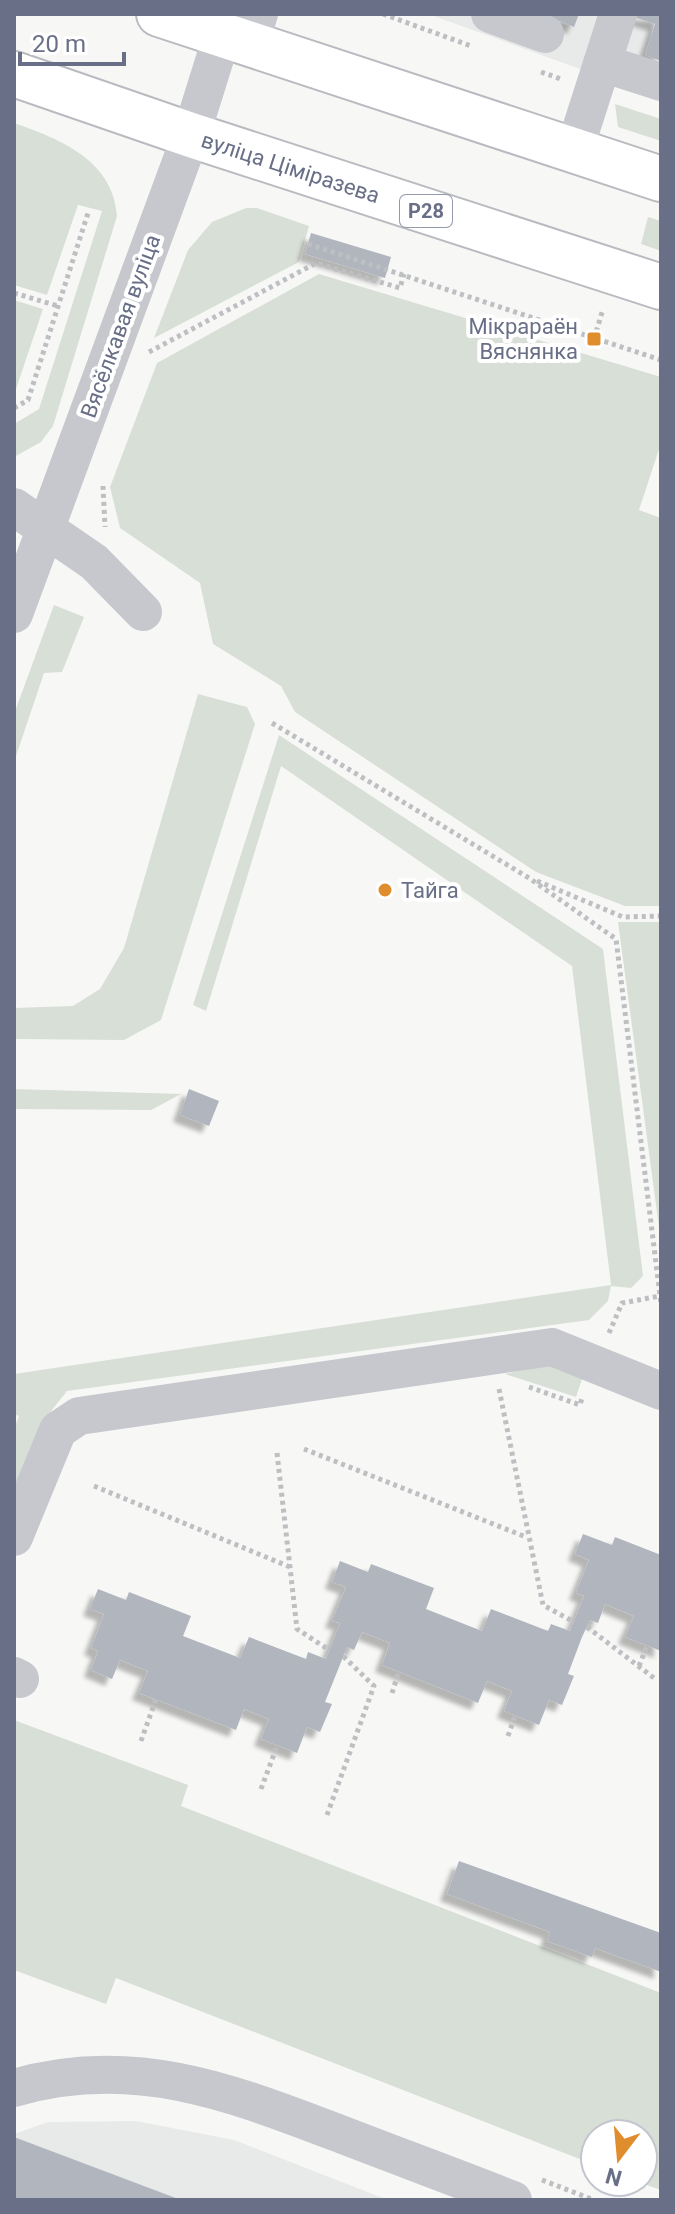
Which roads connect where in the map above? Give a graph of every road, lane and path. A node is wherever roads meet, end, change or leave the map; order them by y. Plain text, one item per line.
1 (159, 14) edge
2 (490, 14) edge
3 (618, 14) edge
4 (243, 32) edge
5 (545, 34) dead end
6 (602, 63) junction
7 (14, 74) edge
8 (661, 82) edge
9 (191, 135) junction
10 (574, 151) junction
11 (661, 179) edge
12 (89, 210) dead end
13 (308, 244) dead end
14 (404, 274) junction
15 (661, 287) edge
16 (14, 293) edge
17 (58, 306) junction
18 (661, 360) edge
19 (144, 366) dead end
20 (14, 408) edge
21 (106, 475) dead end
22 (30, 517) edge
23 (106, 526) dead end
24 (143, 612) dead end
25 (14, 614) edge
26 (272, 723) dead end
27 (529, 878) junction
28 (661, 916) edge
29 (660, 1296) edge
30 (622, 1303) dead end
31 (661, 1304) edge
32 (508, 1380) dead end
33 (523, 1385) dead end
34 (661, 1391) edge
35 (580, 1405) dead end
36 (304, 1449) dead end
37 (277, 1453) dead end
38 (94, 1486) dead end
39 (14, 1537) edge
40 (527, 1537) junction
41 (290, 1567) junction
42 (574, 1622) dead end
43 (587, 1627) dead end
44 (647, 1646) dead end
45 (329, 1650) dead end
46 (343, 1656) dead end
47 (639, 1666) junction
48 (399, 1671) dead end
49 (654, 1678) dead end
50 (392, 1693) dead end
51 (156, 1699) dead end
52 (515, 1716) dead end
53 (508, 1736) dead end
54 (141, 1741) dead end
55 (277, 1746) dead end
56 (261, 1789) dead end
57 (327, 1815) dead end
58 (14, 2088) edge
59 (513, 2200) edge

1 - 4 main road
2 - 5 street
3 - 6 street
4 - 9 street, Вясёлкавая вуліца
4 - 10 main road
6 - 8 street
6 - 10 street
7 - 9 main road, вуліца Ціміразева / Р28
9 - 15 main road, вуліца Ціміразева / Р28
9 - 22 street, Вясёлкавая вуліца
10 - 11 main road
12 - 17 path
13 - 14 path
14 - 18 path
14 - 19 path
16 - 17 path
17 - 20 path
21 - 23 path
22 - 24 street
22 - 25 street, Вясёлкавая вуліца
26 - 27 path
27 - 28 path
27 - 29 path
29 - 30 path
29 - 31 path
32 - 40 path
33 - 35 path
34 - 39 street
36 - 40 path
37 - 41 path
38 - 41 path
40 - 42 path
41 - 45 path
43 - 47 path
44 - 47 path
46 - 57 path
47 - 49 path
48 - 50 path
51 - 54 path
52 - 53 path
55 - 56 path
58 - 59 street

